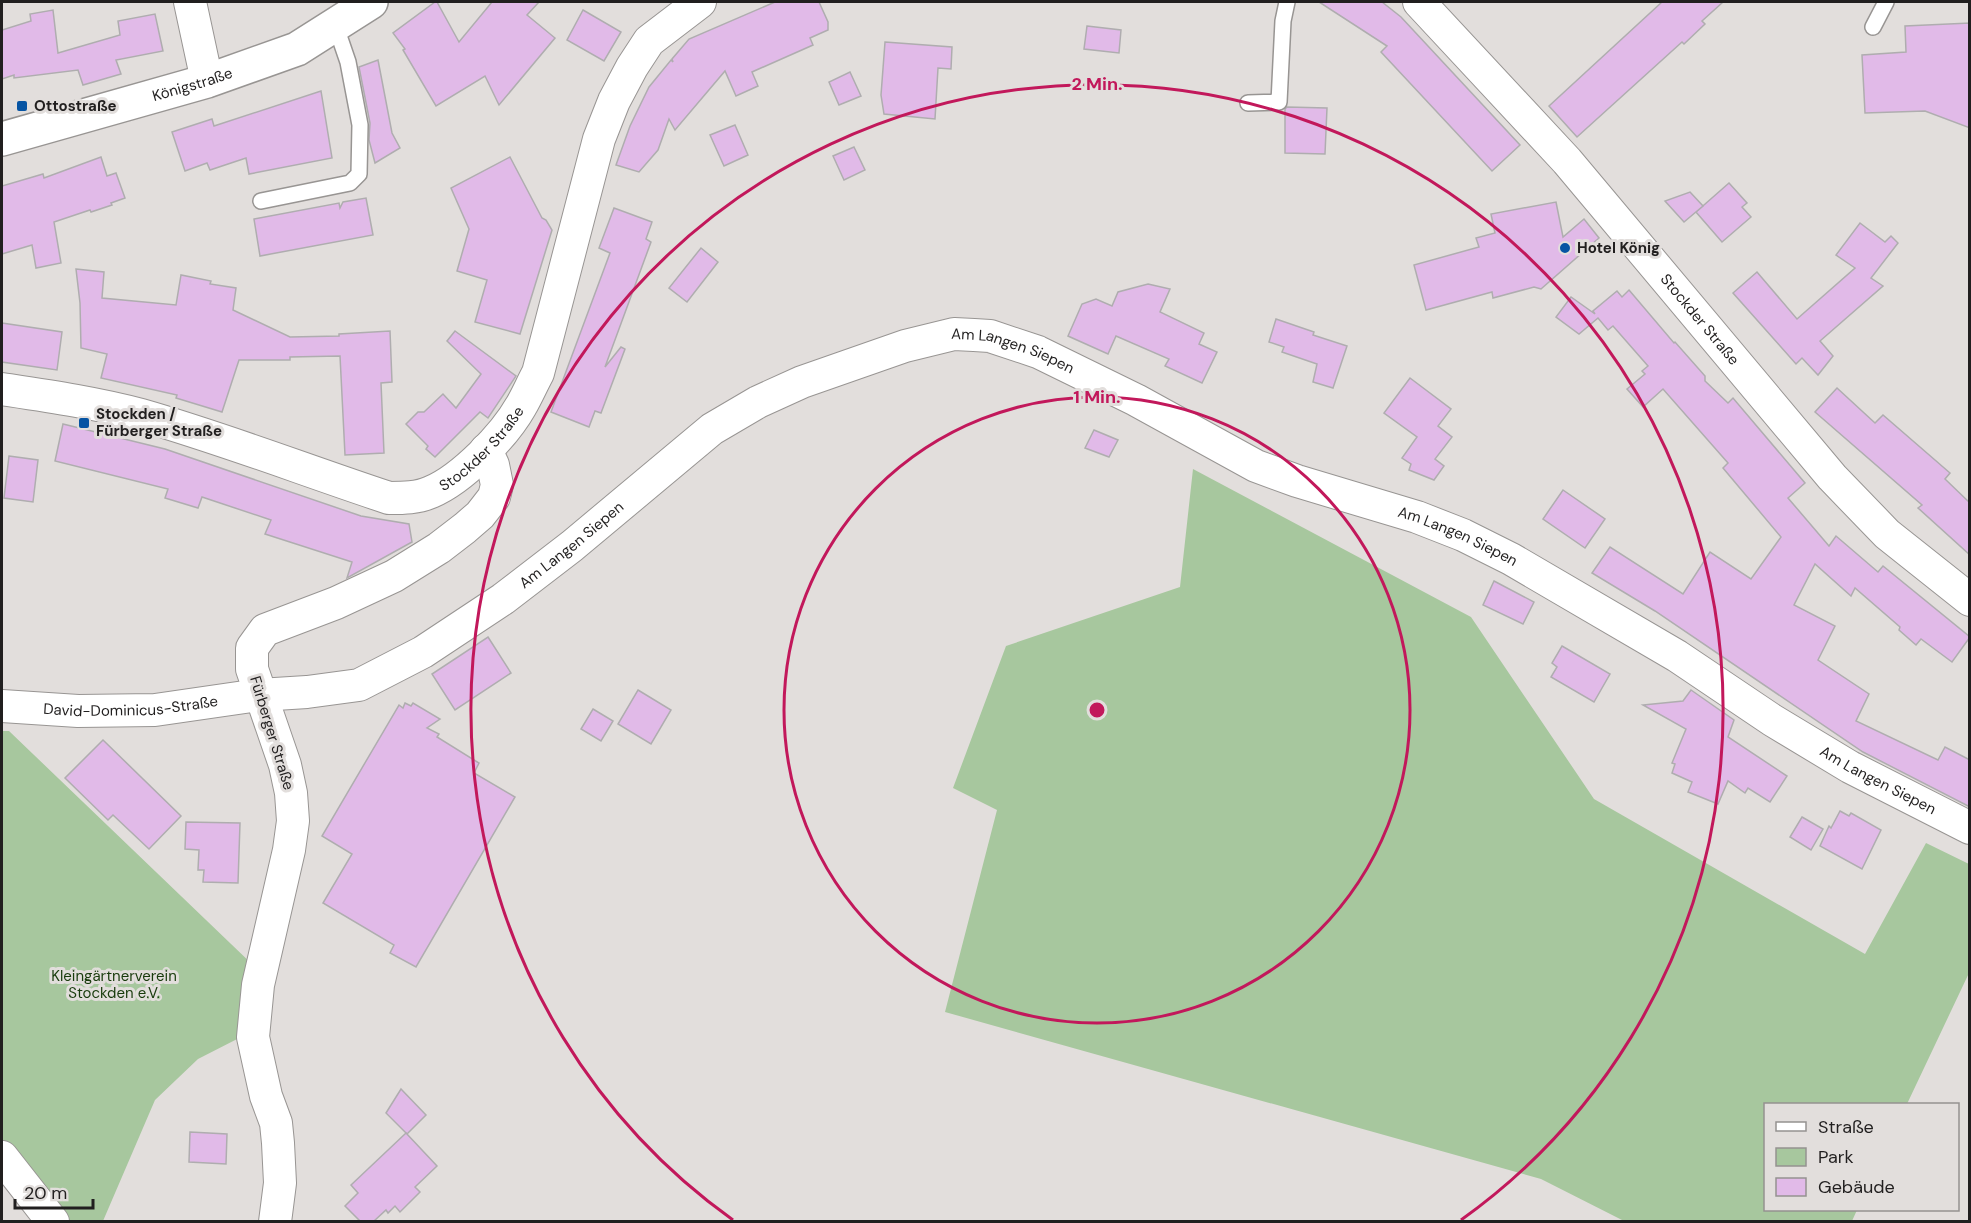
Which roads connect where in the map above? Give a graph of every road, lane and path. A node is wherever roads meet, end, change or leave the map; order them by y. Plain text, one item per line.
1 (190, 2) edge
2 (371, 2) edge
3 (700, 2) edge
4 (1287, 2) edge
5 (1419, 2) edge
6 (1886, 2) edge
7 (335, 24) junction
8 (1873, 27) dead end
9 (207, 81) junction
10 (1248, 103) dead end
11 (2, 139) edge
12 (261, 201) dead end
13 (2, 389) edge
14 (486, 450) junction
15 (1970, 600) edge
16 (259, 695) junction
17 (2, 706) edge
18 (1970, 828) edge
19 (2, 1157) edge
20 (53, 1221) edge
21 (275, 1221) edge

1 - 9 street
2 - 7 main road, Königstraße
3 - 14 street, Stockder Straße
4 - 10 lane
5 - 15 street, Stockder Straße
6 - 8 lane
7 - 9 main road, Königstraße
7 - 12 lane
9 - 11 main road, Königstraße
13 - 14 street, Stockder Straße
14 - 16 street, Fürberger Straße
16 - 17 street, David-Dominicus-Straße
16 - 18 street, Am Langen Siepen
16 - 21 street, Fürberger Straße
19 - 20 street

